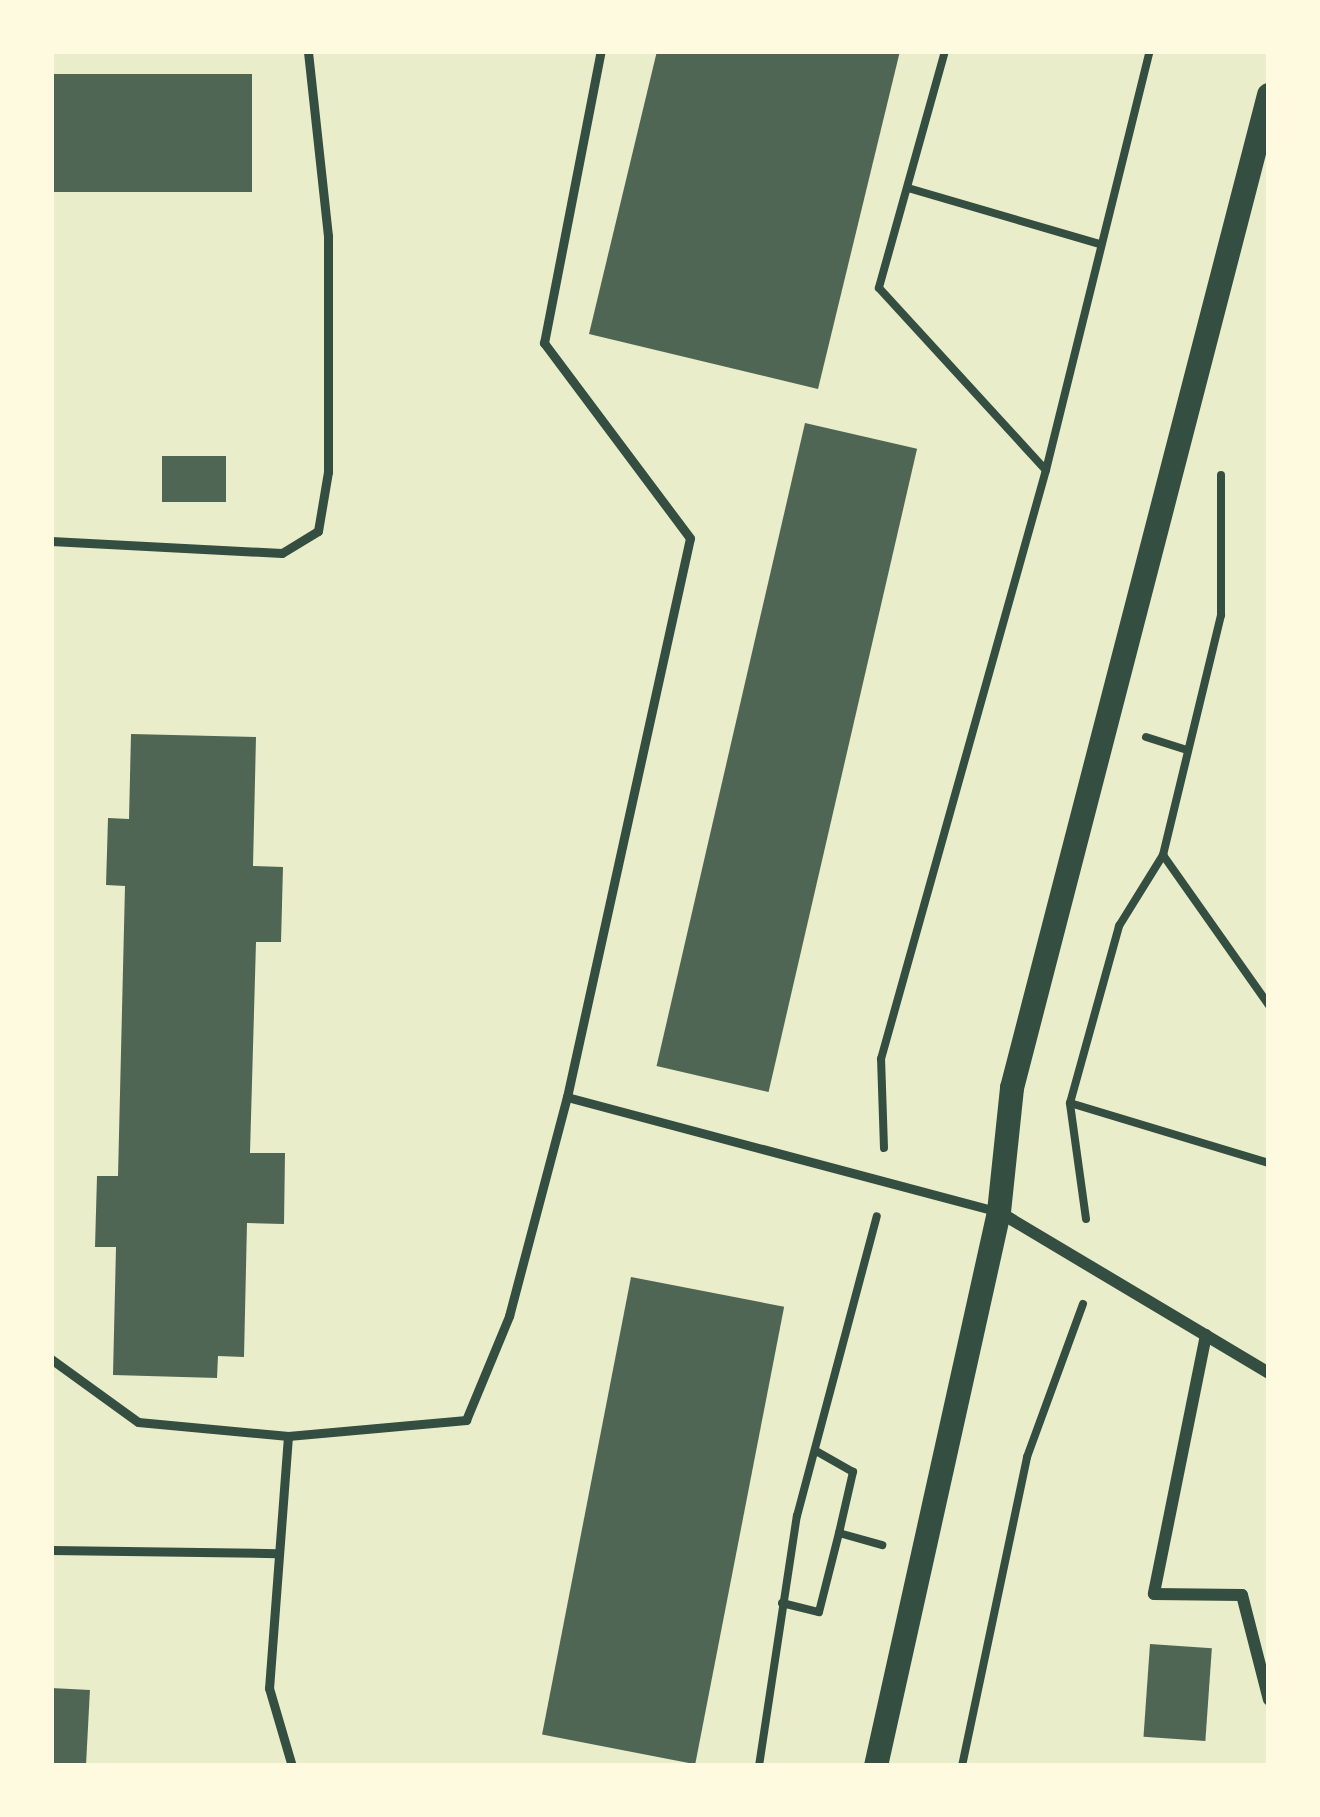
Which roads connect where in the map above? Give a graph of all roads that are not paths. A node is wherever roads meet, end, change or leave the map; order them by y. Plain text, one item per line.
1 (308, 51) edge
2 (601, 51) edge
3 (1269, 95) edge
4 (51, 541) edge
5 (567, 1097) junction
6 (999, 1212) junction
7 (1206, 1335) junction
8 (51, 1359) edge
9 (1269, 1373) edge
10 (288, 1436) junction
11 (51, 1550) edge
12 (277, 1553) junction
13 (1269, 1700) edge
14 (292, 1766) edge
15 (876, 1766) edge

1 - 4 lane
2 - 5 lane
3 - 6 main road
5 - 6 lane
5 - 10 lane
6 - 7 street
6 - 15 main road
7 - 9 street
7 - 13 street
8 - 10 lane
10 - 12 lane
11 - 12 lane
12 - 14 lane

